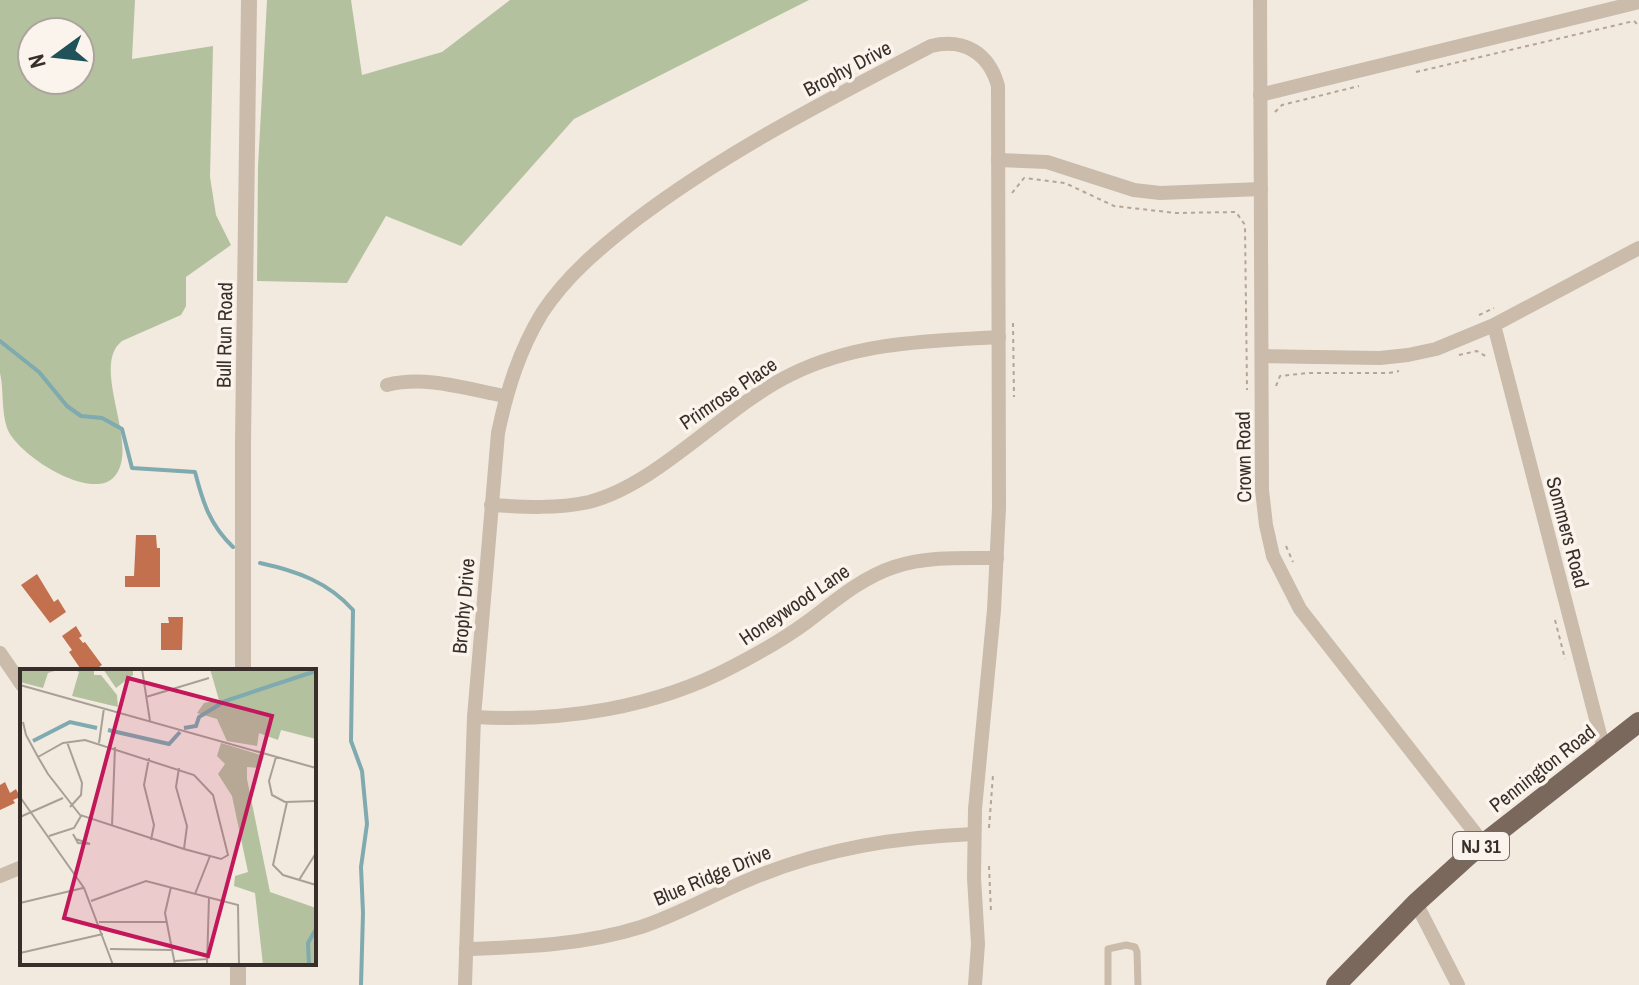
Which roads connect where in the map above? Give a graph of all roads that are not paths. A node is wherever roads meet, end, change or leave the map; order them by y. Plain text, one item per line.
1 (249, 0) edge
2 (1260, 0) edge
3 (1639, 2) edge
4 (1260, 95) junction
5 (998, 160) junction
6 (1261, 189) junction
7 (1639, 248) edge
8 (1494, 325) junction
9 (999, 337) junction
10 (1262, 356) junction
11 (387, 385) dead end
12 (505, 396) junction
13 (491, 505) junction
14 (997, 558) junction
15 (0, 653) edge
16 (243, 669) edge
17 (20, 682) edge
18 (474, 717) junction
19 (1639, 722) edge
20 (1604, 750) junction
21 (982, 833) junction
22 (1483, 843) junction
23 (20, 868) edge
24 (0, 876) edge
25 (1416, 903) junction
26 (466, 949) junction
27 (465, 985) edge
28 (975, 985) edge
29 (1108, 985) edge
30 (1138, 985) edge
31 (1336, 985) edge
32 (1458, 985) edge

1 - 16 street, Bull Run Road
2 - 4 street, Crown Road
3 - 4 street
4 - 6 street, Crown Road
5 - 6 street
5 - 9 street, Brophy Drive
5 - 12 street, Brophy Drive
6 - 10 street, Crown Road
7 - 8 street
8 - 10 street
8 - 20 street, Sommers Road
9 - 13 street, Primrose Place
9 - 14 street, Brophy Drive
10 - 22 street, Crown Road
11 - 12 street
12 - 13 street, Brophy Drive
13 - 18 street, Brophy Drive
14 - 18 street, Honeywood Lane
14 - 21 street, Brophy Drive
15 - 17 street
18 - 26 street, Brophy Drive
19 - 20 main road, Pennington Road / NJ 31
20 - 22 main road, Pennington Road / NJ 31
21 - 26 street, Blue Ridge Drive
21 - 28 street, Brophy Drive
22 - 25 main road, Pennington Road / NJ 31
23 - 24 street
25 - 31 main road, Pennington Road / NJ 31
25 - 32 street
26 - 27 street, Brophy Drive
29 - 30 lane

